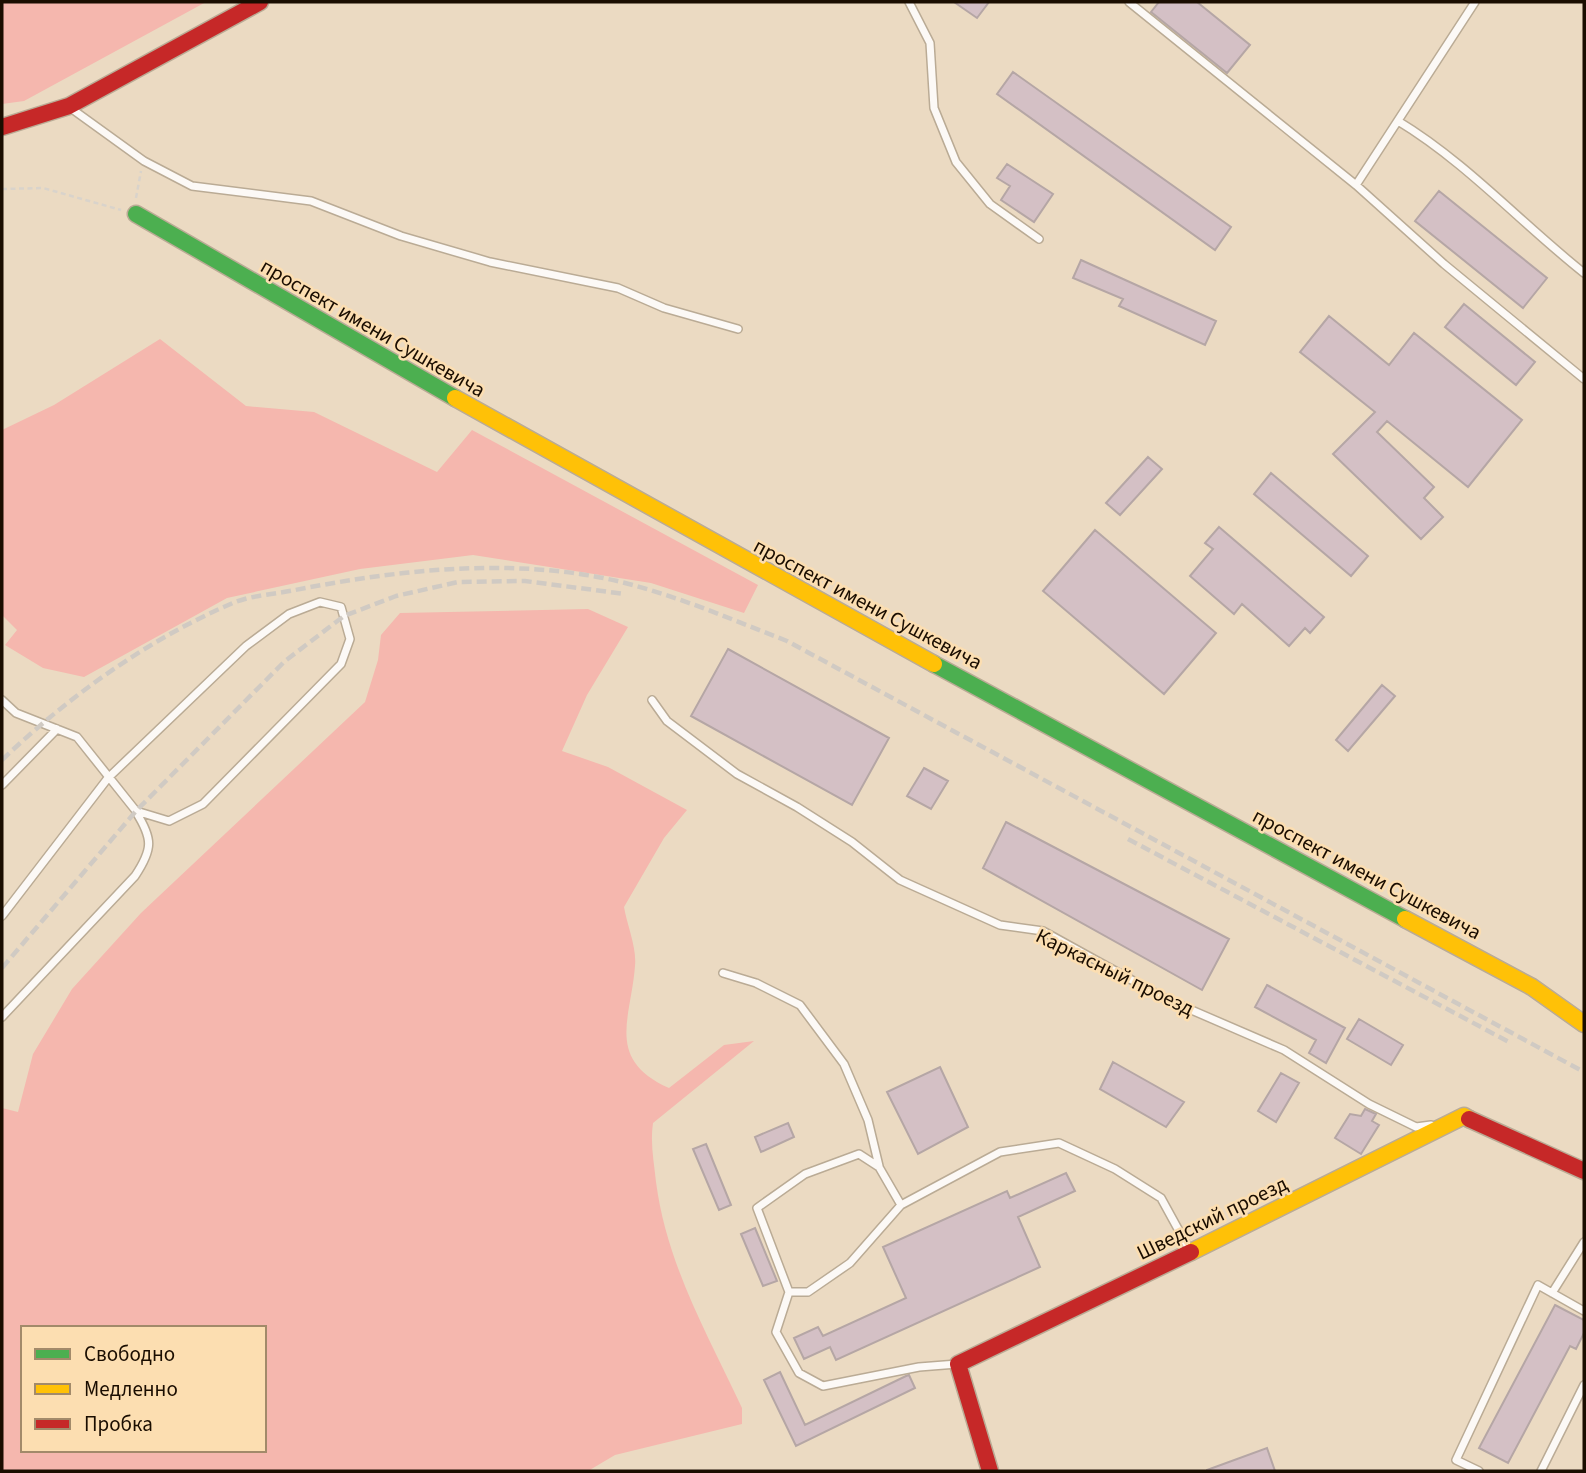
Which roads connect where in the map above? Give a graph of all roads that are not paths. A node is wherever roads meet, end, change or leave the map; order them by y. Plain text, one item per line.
1 (260, 2) edge
2 (909, 2) edge
3 (1129, 2) edge
4 (1475, 2) edge
5 (69, 107) junction
6 (1398, 121) junction
7 (2, 128) edge
8 (1356, 185) junction
9 (136, 214) road end
10 (1039, 239) dead end
11 (1584, 274) edge
12 (738, 329) dead end
13 (1584, 379) edge
14 (2, 700) edge
15 (652, 700) dead end
16 (57, 729) junction
17 (108, 778) junction
18 (2, 785) edge
19 (136, 811) junction
20 (2, 916) edge
21 (723, 973) dead end
22 (2, 1017) edge
23 (1584, 1024) edge
24 (1452, 1122) junction
25 (879, 1167) junction
26 (1584, 1171) edge
27 (901, 1205) junction
28 (1584, 1242) edge
29 (1190, 1252) junction
30 (789, 1292) junction
31 (1552, 1293) junction
32 (1584, 1311) edge
33 (958, 1364) junction
34 (1584, 1385) edge
35 (990, 1471) edge
36 (1479, 1471) edge
37 (1541, 1471) edge

1 - 5 street
2 - 10 lane
3 - 8 lane
4 - 6 lane
5 - 7 street
5 - 12 lane
6 - 8 lane
6 - 11 lane
8 - 13 lane
9 - 23 street, проспект имени Сушкевича
14 - 16 lane
15 - 24 lane, Каркасный проезд
16 - 17 lane
16 - 18 lane
17 - 19 lane
17 - 19 lane
17 - 20 lane
19 - 22 lane
21 - 25 lane
24 - 26 street
24 - 29 street, Шведский проезд
25 - 27 lane
25 - 30 lane
27 - 29 lane
27 - 30 lane
28 - 31 lane
29 - 33 street, Шведский проезд
30 - 33 lane
31 - 32 lane
31 - 36 lane
33 - 35 street
34 - 37 lane

